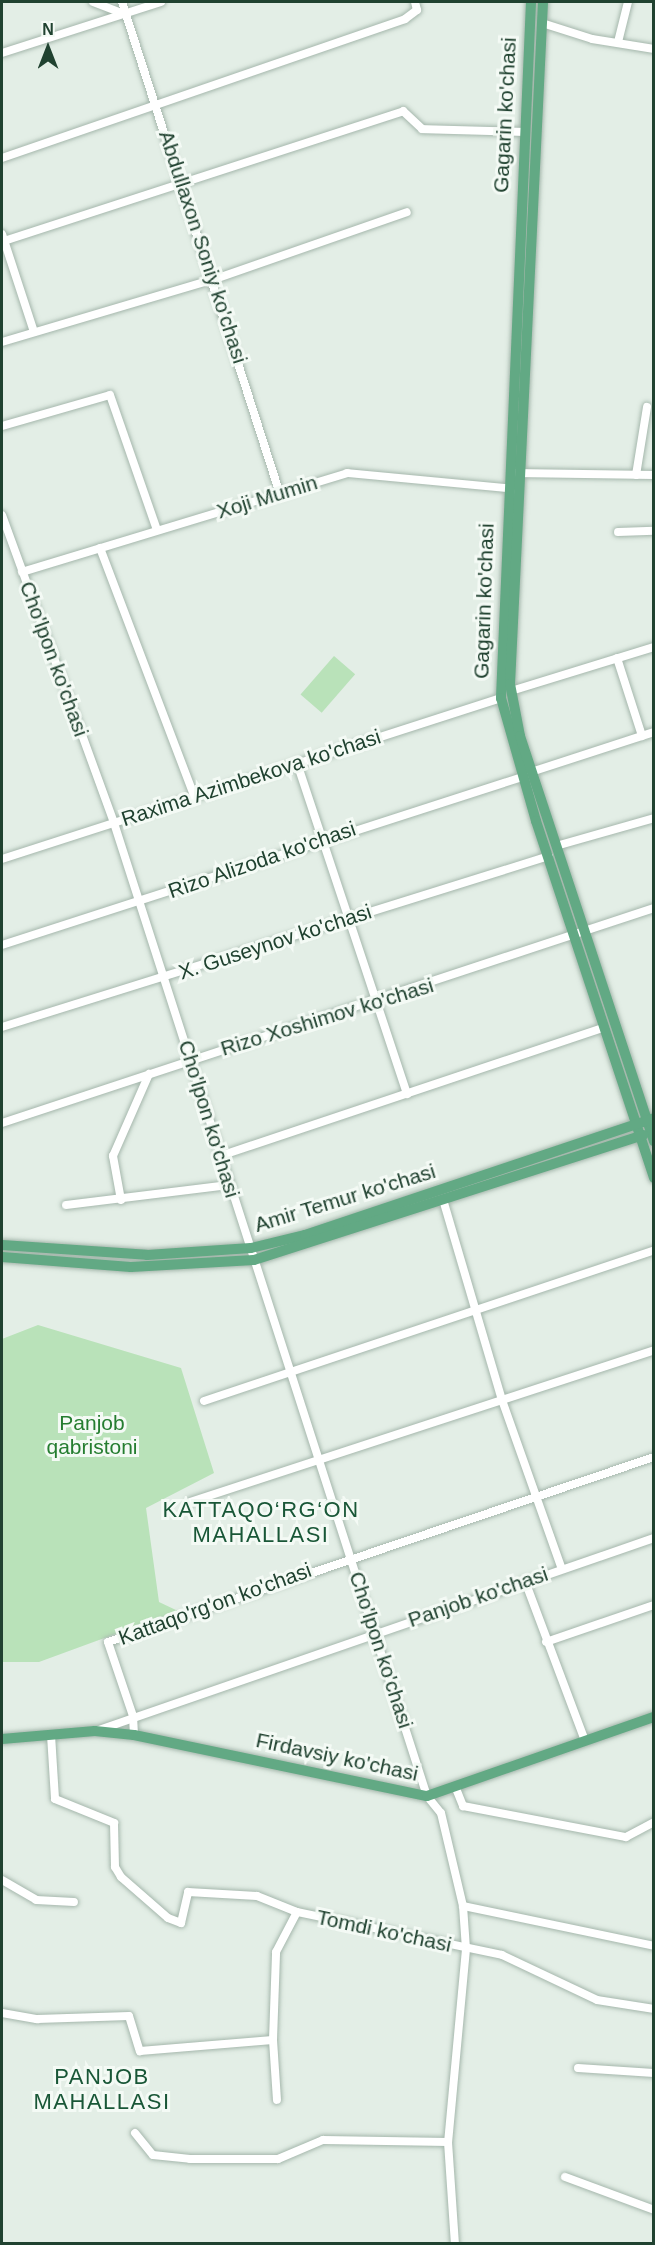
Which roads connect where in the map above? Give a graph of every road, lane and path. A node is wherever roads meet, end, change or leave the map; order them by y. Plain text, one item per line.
1 (93, 2) edge
2 (122, 2) edge
3 (162, 2) edge
4 (415, 2) edge
5 (531, 2) edge
6 (543, 2) edge
7 (628, 2) edge
8 (125, 14) junction
9 (542, 23) junction
10 (618, 42) junction
11 (654, 49) edge
12 (2, 53) edge
13 (158, 103) junction
14 (522, 132) junction
15 (2, 158) edge
16 (180, 185) junction
17 (407, 212) dead end
18 (3, 238) edge
19 (215, 279) junction
20 (34, 332) junction
21 (2, 342) edge
22 (647, 408) dead end
23 (2, 426) edge
24 (508, 472) junction
25 (520, 473) junction
26 (636, 475) junction
27 (654, 475) edge
28 (507, 489) junction
29 (519, 489) junction
30 (280, 494) junction
31 (2, 515) edge
32 (157, 530) junction
33 (654, 531) edge
34 (618, 532) dead end
35 (100, 548) junction
36 (22, 572) junction
37 (654, 647) edge
38 (617, 658) junction
39 (511, 691) junction
40 (501, 698) junction
41 (654, 732) edge
42 (642, 736) junction
43 (297, 763) junction
44 (527, 775) junction
45 (195, 798) junction
46 (654, 818) edge
47 (114, 823) junction
48 (320, 839) junction
49 (556, 846) junction
50 (549, 856) junction
51 (2, 859) edge
52 (139, 902) junction
53 (654, 908) edge
54 (347, 921) junction
55 (579, 936) junction
56 (2, 945) edge
57 (166, 977) junction
58 (377, 1002) junction
59 (2, 1028) edge
60 (603, 1028) junction
61 (191, 1060) junction
62 (149, 1074) junction
63 (407, 1094) junction
64 (650, 1119) edge
65 (2, 1123) edge
66 (634, 1125) junction
67 (652, 1135) edge
68 (638, 1137) junction
69 (223, 1155) junction
70 (654, 1178) edge
71 (229, 1185) junction
72 (121, 1200) junction
73 (444, 1203) junction
74 (66, 1205) dead end
75 (2, 1245) edge
76 (251, 1248) junction
77 (654, 1250) edge
78 (2, 1257) edge
79 (254, 1260) junction
80 (475, 1311) junction
81 (654, 1350) edge
82 (292, 1372) junction
83 (502, 1400) junction
84 (204, 1401) dead end
85 (654, 1457) edge
86 (320, 1461) junction
87 (536, 1497) junction
88 (190, 1502) dead end
89 (654, 1538) edge
90 (350, 1556) junction
91 (561, 1569) junction
92 (525, 1581) junction
93 (654, 1605) edge
94 (376, 1631) junction
95 (546, 1642) junction
96 (133, 1716) junction
97 (654, 1717) edge
98 (95, 1731) junction
99 (51, 1735) junction
100 (134, 1735) junction
101 (2, 1739) edge
102 (585, 1741) junction
103 (455, 1786) junction
104 (427, 1796) junction
105 (654, 1822) edge
106 (2, 1880) edge
107 (74, 1902) dead end
108 (463, 1906) junction
109 (297, 1912) junction
110 (654, 1946) edge
111 (466, 1949) junction
112 (654, 2009) edge
113 (2, 2013) edge
114 (273, 2040) junction
115 (578, 2068) dead end
116 (654, 2073) edge
117 (277, 2100) dead end
118 (135, 2133) dead end
119 (448, 2142) junction
120 (565, 2177) dead end
121 (654, 2210) edge
122 (455, 2244) edge

1 - 8 street
2 - 8 street, Abdullaxon Soniy ko'chasi
3 - 8 street
4 - 13 street
5 - 14 main road, Gagarin ko'chasi
6 - 9 main road, Gagarin ko'chasi
7 - 10 street
8 - 12 street
8 - 13 street, Abdullaxon Soniy ko'chasi
9 - 10 street
9 - 25 main road, Gagarin ko'chasi
10 - 11 street
13 - 15 street
13 - 16 street, Abdullaxon Soniy ko'chasi
14 - 16 street
14 - 24 main road, Gagarin ko'chasi
16 - 18 street
16 - 19 street, Abdullaxon Soniy ko'chasi
17 - 19 street
18 - 20 street
19 - 20 street
19 - 30 street, Abdullaxon Soniy ko'chasi
20 - 21 street
22 - 26 street
23 - 32 street
24 - 25 street
24 - 28 main road, Gagarin ko'chasi
25 - 26 street
25 - 29 main road, Gagarin ko'chasi
26 - 27 street
28 - 29 street, Xoji Mumin
28 - 30 street, Xoji Mumin
28 - 40 main road, Gagarin ko'chasi
29 - 39 main road, Gagarin ko'chasi
30 - 32 street, Xoji Mumin
31 - 36 street, Cho'lpon ko'chasi
32 - 35 street, Xoji Mumin
33 - 34 street
35 - 36 street, Xoji Mumin
35 - 45 street
36 - 47 street, Cho'lpon ko'chasi
37 - 38 street
38 - 39 street
38 - 42 street
39 - 44 main road, Gagarin ko'chasi
40 - 43 street, Raxima Azimbekova ko'chasi
40 - 44 main road, Gagarin ko'chasi
41 - 42 street, Rizo Alizoda ko'chasi
42 - 44 street, Rizo Alizoda ko'chasi
43 - 45 street, Raxima Azimbekova ko'chasi
43 - 48 street
44 - 48 street, Rizo Alizoda ko'chasi
44 - 49 main road, Gagarin ko'chasi
44 - 50 main road, Gagarin ko'chasi
45 - 47 street, Raxima Azimbekova ko'chasi
46 - 49 street
47 - 51 street, Raxima Azimbekova ko'chasi
47 - 52 street, Cho'lpon ko'chasi
48 - 52 street, Rizo Alizoda ko'chasi
48 - 54 street
49 - 55 main road, Gagarin ko'chasi
50 - 54 street, X. Guseynov ko'chasi
50 - 55 main road, Gagarin ko'chasi
52 - 56 street, Rizo Alizoda ko'chasi
52 - 57 street, Cho'lpon ko'chasi
53 - 55 street, Rizo Xoshimov ko'chasi
54 - 57 street, X. Guseynov ko'chasi
54 - 58 street
55 - 58 street, Rizo Xoshimov ko'chasi
55 - 60 main road, Gagarin ko'chasi
55 - 64 main road, Gagarin ko'chasi
57 - 59 street, X. Guseynov ko'chasi
57 - 61 street, Cho'lpon ko'chasi
58 - 61 street, Rizo Xoshimov ko'chasi
58 - 63 street
60 - 63 street
60 - 66 main road, Gagarin ko'chasi
61 - 62 street, Rizo Xoshimov ko'chasi
61 - 69 street, Cho'lpon ko'chasi
62 - 65 street, Rizo Xoshimov ko'chasi
62 - 72 street
63 - 69 street
64 - 66 main road, Amir Temur ko'chasi
64 - 67 main road, Gagarin ko'chasi
66 - 68 main road, Gagarin ko'chasi
66 - 76 main road, Amir Temur ko'chasi
67 - 68 main road, Amir Temur ko'chasi
68 - 70 main road, Gagarin ko'chasi
68 - 73 main road, Amir Temur ko'chasi
69 - 71 street, Cho'lpon ko'chasi
71 - 72 street
71 - 76 street, Cho'lpon ko'chasi
72 - 74 street
73 - 79 main road, Amir Temur ko'chasi
73 - 80 street
75 - 76 main road, Amir Temur ko'chasi
76 - 79 street, Cho'lpon ko'chasi
77 - 80 street
78 - 79 main road, Amir Temur ko'chasi
79 - 82 street, Cho'lpon ko'chasi
80 - 82 street
80 - 83 street
81 - 83 street
82 - 84 street
82 - 86 street, Cho'lpon ko'chasi
83 - 86 street
83 - 87 street
85 - 87 street, Kattaqo'rg'on ko'chasi
86 - 88 street
86 - 90 street, Cho'lpon ko'chasi
87 - 90 street, Kattaqo'rg'on ko'chasi
87 - 91 street
89 - 91 street, Panjob ko'chasi
90 - 94 street, Cho'lpon ko'chasi
90 - 96 street, Kattaqo'rg'on ko'chasi
91 - 92 street, Panjob ko'chasi
92 - 94 street, Panjob ko'chasi
92 - 95 street
93 - 95 street
94 - 96 street, Panjob ko'chasi
94 - 104 street, Cho'lpon ko'chasi
95 - 102 street
96 - 98 street, Panjob ko'chasi
96 - 100 street, Kattaqo'rg'on ko'chasi
97 - 102 main road, Firdavsiy ko'chasi
98 - 99 main road, Firdavsiy ko'chasi
98 - 100 main road, Firdavsiy ko'chasi
99 - 101 main road, Firdavsiy ko'chasi
99 - 109 street
100 - 104 main road, Firdavsiy ko'chasi
102 - 103 main road, Firdavsiy ko'chasi
103 - 104 main road, Firdavsiy ko'chasi
103 - 105 street
104 - 108 street, Cho'lpon ko'chasi
106 - 107 street
108 - 110 street
108 - 111 street, Cho'lpon ko'chasi
109 - 111 street, Tomdi ko'chasi
109 - 114 street, Tomdi ko'chasi
111 - 112 street, Tomdi ko'chasi
111 - 119 street, Cho'lpon ko'chasi
113 - 114 street
114 - 117 street, Tomdi ko'chasi
115 - 116 street
118 - 119 street
119 - 122 street, Cho'lpon ko'chasi
120 - 121 street

